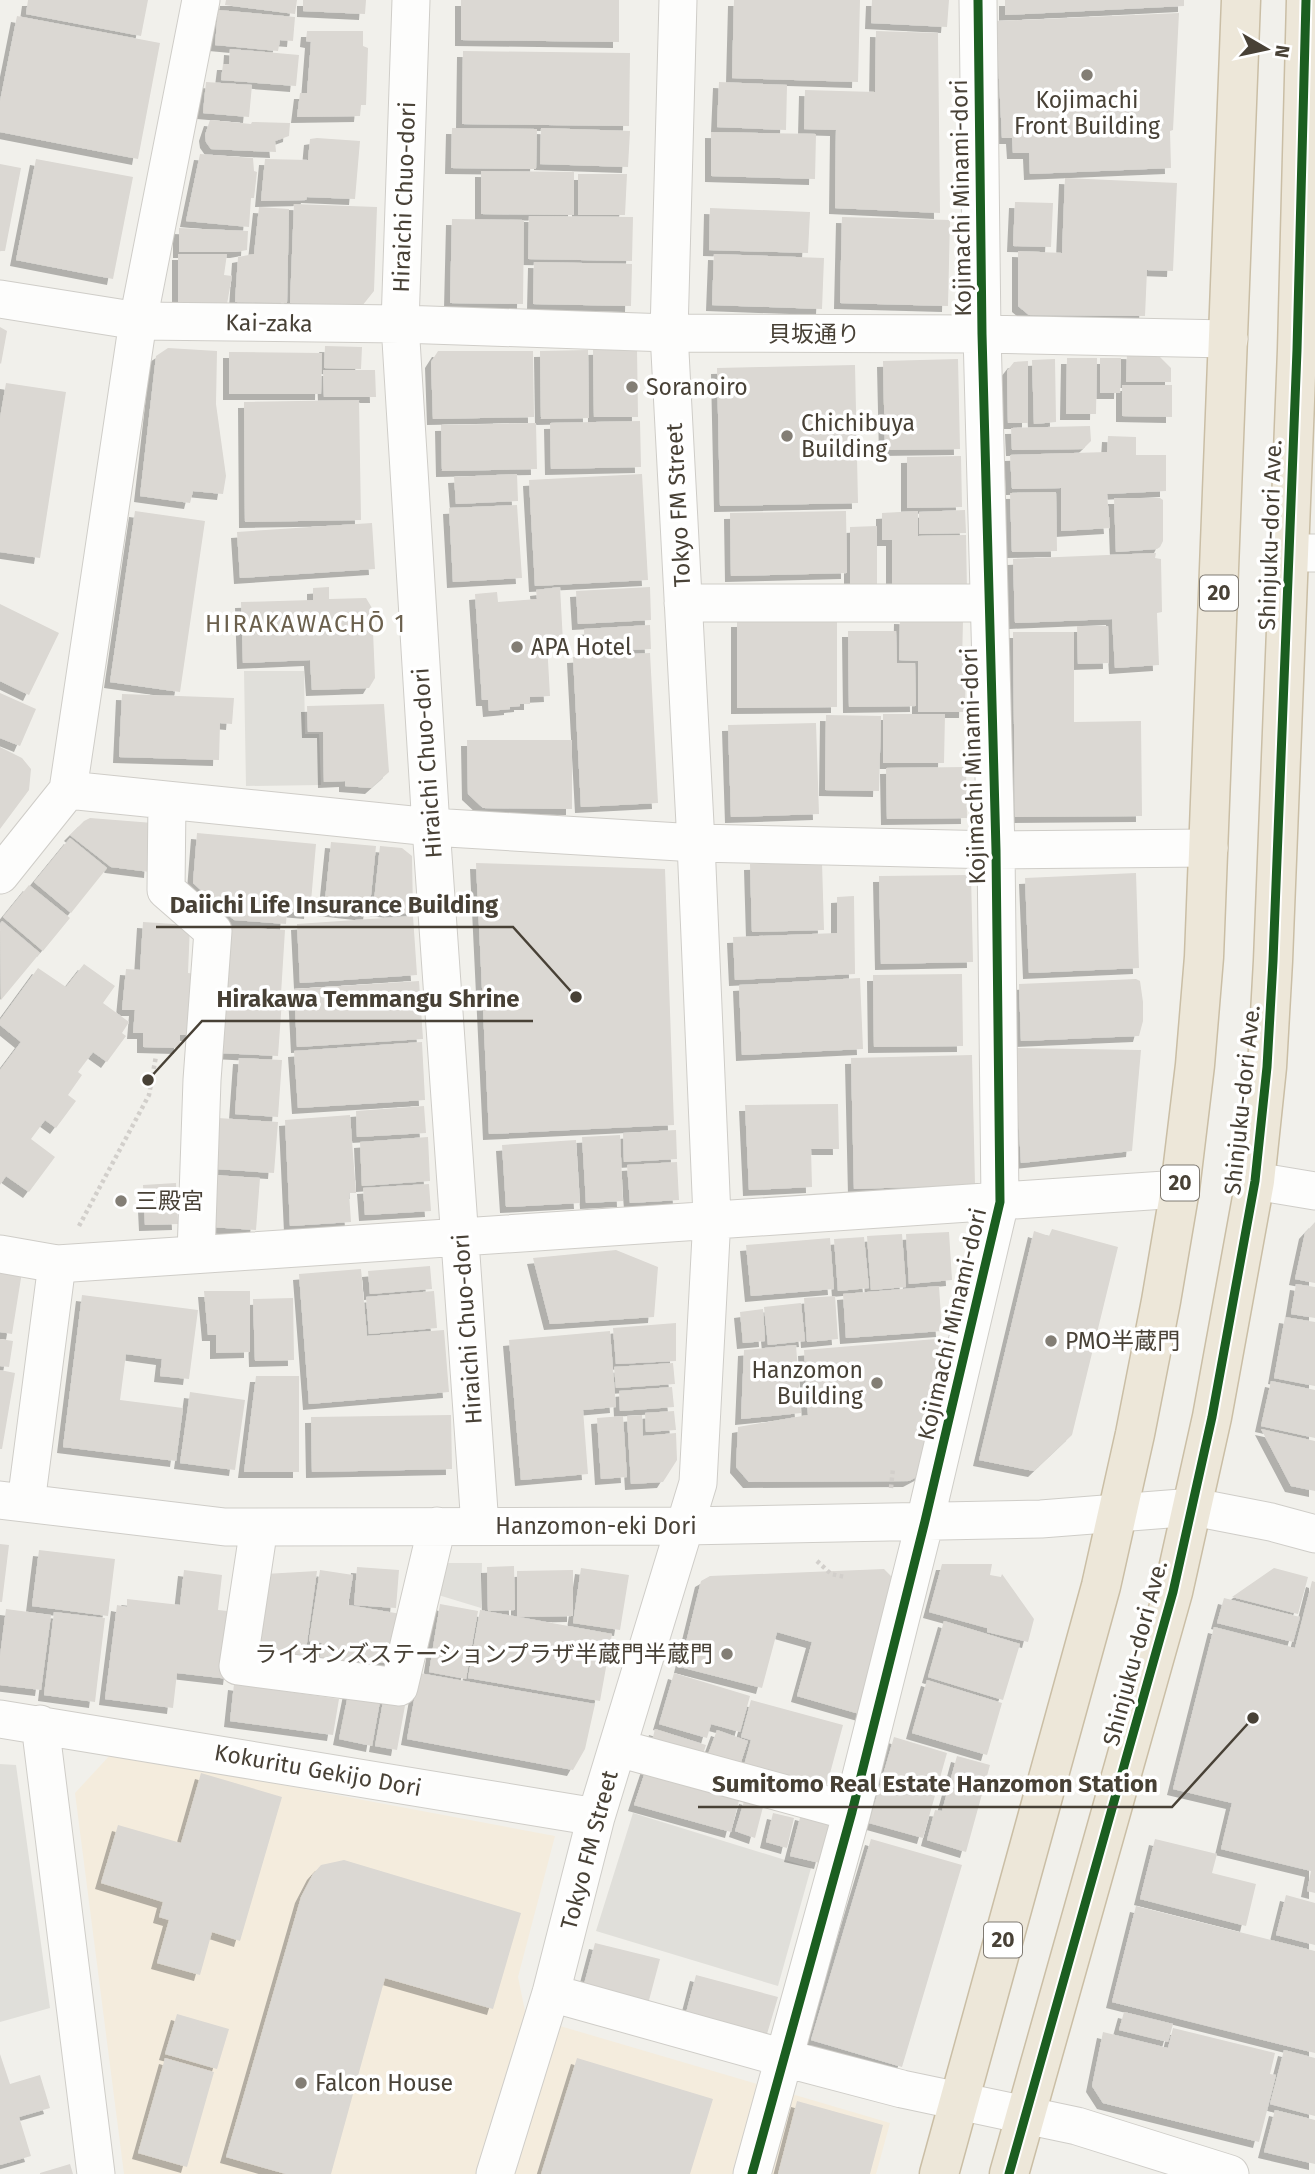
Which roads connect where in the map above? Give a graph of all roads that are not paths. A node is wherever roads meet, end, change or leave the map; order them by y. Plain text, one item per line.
1 (201, 0) edge
2 (411, 0) edge
3 (678, 0) edge
4 (978, 0) edge
5 (1241, 0) edge
6 (1306, 0) edge
7 (0, 299) edge
8 (138, 321) junction
9 (400, 324) junction
10 (669, 333) junction
11 (982, 334) junction
12 (1229, 339) junction
13 (1301, 553) edge
14 (683, 603) junction
15 (988, 603) junction
16 (68, 790) junction
17 (167, 801) junction
18 (431, 828) junction
19 (696, 843) junction
20 (1209, 848) junction
21 (996, 850) junction
22 (0, 875) edge
23 (1255, 1181) junction
24 (1180, 1189) junction
25 (1315, 1191) edge
26 (1000, 1202) junction
27 (712, 1217) junction
28 (460, 1235) junction
29 (0, 1254) edge
30 (196, 1254) junction
31 (57, 1264) junction
32 (13, 1501) edge
33 (1194, 1507) junction
34 (1117, 1514) junction
35 (925, 1521) junction
36 (438, 1526) junction
37 (480, 1526) junction
38 (685, 1526) junction
39 (259, 1527) junction
40 (1315, 1534) edge
41 (0, 1718) edge
42 (40, 1724) junction
43 (618, 1748) junction
44 (852, 1812) junction
45 (596, 1817) junction
46 (551, 1993) junction
47 (785, 2059) junction
48 (959, 2101) junction
49 (1024, 2115) junction
50 (96, 2174) edge
51 (495, 2174) edge
52 (752, 2174) edge
53 (939, 2174) edge
54 (1009, 2174) edge
55 (1230, 2174) edge

1 - 8 street
2 - 9 street, Hiraichi Chuo-dori
3 - 10 street, Tokyo FM Street
4 - 11 street, Kojimachi Minami-dori
5 - 12 highway, 20
6 - 13 highway, Shinjuku-dori Ave.
7 - 8 street, Kai-zaka
8 - 9 street, Kai-zaka
8 - 16 street
9 - 10 street, 貝坂通り
9 - 18 street, Hiraichi Chuo-dori
10 - 11 street, 貝坂通り
10 - 14 street, Tokyo FM Street
11 - 12 street, 貝坂通り
11 - 15 street, Kojimachi Minami-dori
12 - 20 highway, 20
13 - 23 highway, Shinjuku-dori Ave.
14 - 15 street
14 - 19 street, Tokyo FM Street
15 - 21 street, Kojimachi Minami-dori
16 - 17 street
16 - 22 street
17 - 18 street
17 - 30 street
18 - 19 street
18 - 28 street, Hiraichi Chuo-dori
19 - 21 street
19 - 27 street, Tokyo FM Street
20 - 21 street
20 - 24 highway, 20
21 - 26 street, Kojimachi Minami-dori
23 - 25 street
23 - 33 highway, Shinjuku-dori Ave.
24 - 26 street
24 - 34 highway, 20
26 - 27 street
26 - 35 street, Kojimachi Minami-dori
27 - 28 street
27 - 38 street, Tokyo FM Street
28 - 30 street
28 - 37 street, Hiraichi Chuo-dori
29 - 31 street
30 - 31 street
31 - 32 street
32 - 39 street, Hanzomon-eki Dori
33 - 34 street, Hanzomon-eki Dori
33 - 40 street, Hanzomon-eki Dori
33 - 49 highway, Shinjuku-dori Ave.
34 - 35 street, Hanzomon-eki Dori
34 - 48 highway, 20
35 - 38 street, Hanzomon-eki Dori
35 - 44 street, Kojimachi Minami-dori
36 - 37 street, Hanzomon-eki Dori
36 - 39 street, Hanzomon-eki Dori
36 - 39 street
37 - 38 street, Hanzomon-eki Dori
38 - 43 street, Tokyo FM Street
41 - 42 street, Kokuritu Gekijo Dori
42 - 45 street, Kokuritu Gekijo Dori
42 - 50 street
43 - 44 street
43 - 45 street, Tokyo FM Street
44 - 47 street, Kojimachi Minami-dori
45 - 46 street, Tokyo FM Street
46 - 47 street
46 - 51 street, Tokyo FM Street
47 - 48 street
47 - 52 street, Kojimachi Minami-dori
48 - 49 street
48 - 53 highway, 20
49 - 54 highway, Shinjuku-dori Ave.
49 - 55 street

